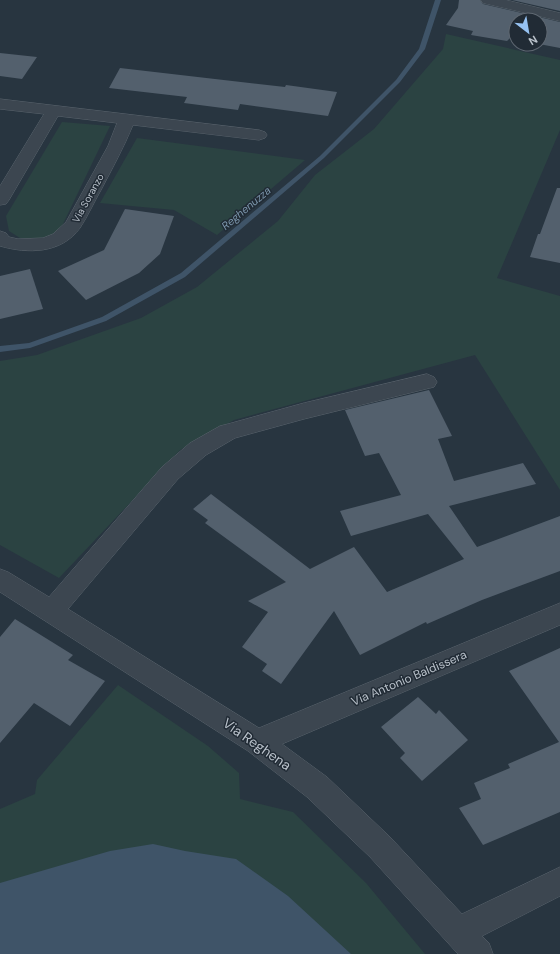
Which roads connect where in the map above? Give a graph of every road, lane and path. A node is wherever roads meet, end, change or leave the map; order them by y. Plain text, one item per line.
1 (488, 0) edge
2 (560, 17) edge
3 (0, 104) edge
4 (54, 110) junction
5 (127, 119) junction
6 (259, 135) dead end
7 (0, 200) edge
8 (0, 237) edge
9 (426, 382) dead end
10 (0, 579) edge
11 (52, 611) junction
12 (560, 614) edge
13 (257, 742) junction
14 (560, 881) edge
15 (458, 932) junction
16 (478, 954) edge

1 - 2 street
3 - 4 street
4 - 5 street
4 - 7 street
5 - 6 street
5 - 8 street, Via Soranzo
9 - 11 street
10 - 11 street, Via Reghena
11 - 13 street, Via Reghena
12 - 13 street, Via Antonio Baldissera
13 - 15 street, Via Reghena
14 - 15 street
15 - 16 street, Via Reghena

